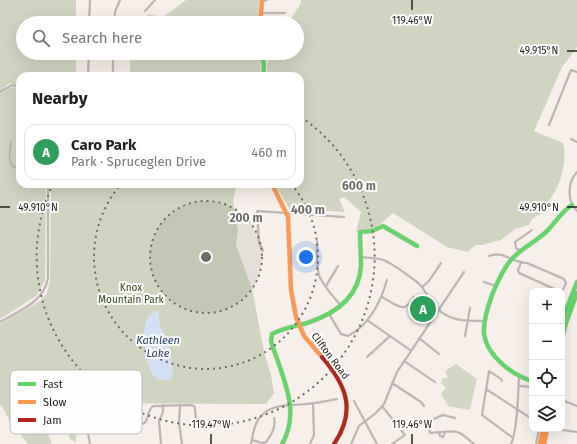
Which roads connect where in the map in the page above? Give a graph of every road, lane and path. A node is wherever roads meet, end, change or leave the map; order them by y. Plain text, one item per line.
1 (90, 0) edge
2 (120, 0) edge
3 (155, 0) edge
4 (262, 0) edge
5 (268, 0) edge
6 (145, 11) dead end
7 (261, 13) junction
8 (285, 13) dead end
9 (89, 16) edge
10 (115, 16) edge
11 (261, 16) edge
12 (89, 60) edge
13 (114, 60) edge
14 (263, 60) edge
15 (88, 72) edge
16 (113, 72) edge
17 (263, 72) edge
18 (577, 72) edge
19 (16, 86) edge
20 (0, 92) edge
21 (549, 125) dead end
22 (571, 139) dead end
23 (11, 142) dead end
24 (577, 142) edge
25 (16, 167) edge
26 (577, 172) edge
27 (48, 188) edge
28 (274, 188) edge
29 (572, 205) junction
30 (577, 211) edge
31 (287, 213) junction
32 (344, 217) dead end
33 (532, 230) dead end
34 (318, 241) dead end
35 (418, 246) dead end
36 (263, 251) dead end
37 (521, 251) junction
38 (489, 256) dead end
39 (362, 257) junction
40 (512, 260) junction
41 (441, 263) dead end
42 (521, 263) junction
43 (338, 266) dead end
44 (464, 272) dead end
45 (387, 280) dead end
46 (484, 282) dead end
47 (577, 282) edge
48 (326, 286) junction
49 (496, 286) junction
50 (422, 287) junction
51 (553, 288) edge
52 (564, 288) edge
53 (577, 292) edge
54 (382, 297) junction
55 (414, 297) dead end
56 (341, 306) junction
57 (470, 308) dead end
58 (438, 310) junction
59 (565, 313) edge
60 (329, 314) junction
61 (368, 320) junction
62 (467, 320) junction
63 (484, 321) junction
64 (0, 322) edge
65 (299, 325) junction
66 (565, 327) edge
67 (390, 336) junction
68 (465, 336) dead end
69 (418, 338) junction
70 (410, 351) junction
71 (439, 354) dead end
72 (367, 357) dead end
73 (404, 361) junction
74 (519, 376) junction
75 (529, 380) edge
76 (502, 381) dead end
77 (435, 382) dead end
78 (392, 383) junction
79 (520, 386) dead end
80 (529, 387) edge
81 (486, 388) junction
82 (337, 399) dead end
83 (354, 401) dead end
84 (565, 401) edge
85 (313, 403) junction
86 (163, 405) junction
87 (290, 405) junction
88 (180, 406) junction
89 (382, 406) junction
90 (424, 406) dead end
91 (577, 406) edge
92 (517, 408) junction
93 (529, 417) edge
94 (274, 418) dead end
95 (455, 418) dead end
96 (364, 421) junction
97 (196, 422) dead end
98 (142, 424) edge
99 (565, 430) edge
100 (439, 432) junction
101 (445, 432) junction
102 (538, 432) edge
103 (542, 432) edge
104 (546, 432) edge
105 (577, 432) edge
106 (88, 434) edge
107 (513, 438) junction
108 (252, 440) junction
109 (90, 444) edge
110 (161, 444) edge
111 (182, 444) edge
112 (250, 444) edge
113 (282, 444) edge
114 (310, 444) edge
115 (334, 444) edge
116 (351, 444) edge
117 (377, 444) edge
118 (392, 444) edge
119 (474, 444) edge
120 (511, 444) edge
121 (536, 444) edge
122 (540, 444) edge
123 (544, 444) edge

1 - 9 street
2 - 10 street
3 - 6 street
4 - 5 street
4 - 7 street
7 - 8 street
7 - 11 street
12 - 15 street
13 - 16 street
14 - 17 street
18 - 21 street
19 - 20 street
22 - 24 street
23 - 25 street
26 - 29 street
27 - 64 street
28 - 31 street, Clifton Road
29 - 30 street
29 - 37 street
31 - 32 street
31 - 36 street
31 - 65 street, Clifton Road
33 - 37 street
34 - 48 street
35 - 39 street
37 - 40 street
38 - 40 street
39 - 50 street
39 - 56 street
40 - 42 street
40 - 49 street
41 - 50 street
42 - 51 street
42 - 52 street
43 - 48 street
44 - 58 street
45 - 54 street
46 - 49 street
47 - 59 street
48 - 56 street
49 - 63 street
50 - 58 street
53 - 66 street
54 - 55 street
54 - 61 street
56 - 60 street
57 - 62 street
58 - 62 street
58 - 69 street
60 - 61 street
60 - 65 street
61 - 67 street
62 - 63 street
62 - 68 street
63 - 74 street
65 - 87 street
65 - 115 street, Clifton Road
67 - 70 street
67 - 72 street
69 - 70 street
69 - 71 street
70 - 73 street
73 - 77 street
73 - 78 street
74 - 75 street
74 - 92 street
76 - 81 street
78 - 89 street
78 - 90 street
79 - 80 street
81 - 92 street
81 - 107 street
82 - 85 street
83 - 96 street
84 - 91 street
85 - 87 street
85 - 114 street
86 - 88 street
86 - 98 street
86 - 110 street
87 - 108 street
87 - 113 street
88 - 97 street
88 - 111 street
89 - 96 street
89 - 118 street
92 - 93 street
92 - 107 street
94 - 108 street
95 - 100 street
96 - 116 street
96 - 117 street
99 - 105 street
100 - 101 street
100 - 101 street
101 - 119 street
102 - 121 street
103 - 122 street
104 - 123 street
106 - 109 street
107 - 120 street
108 - 112 street

